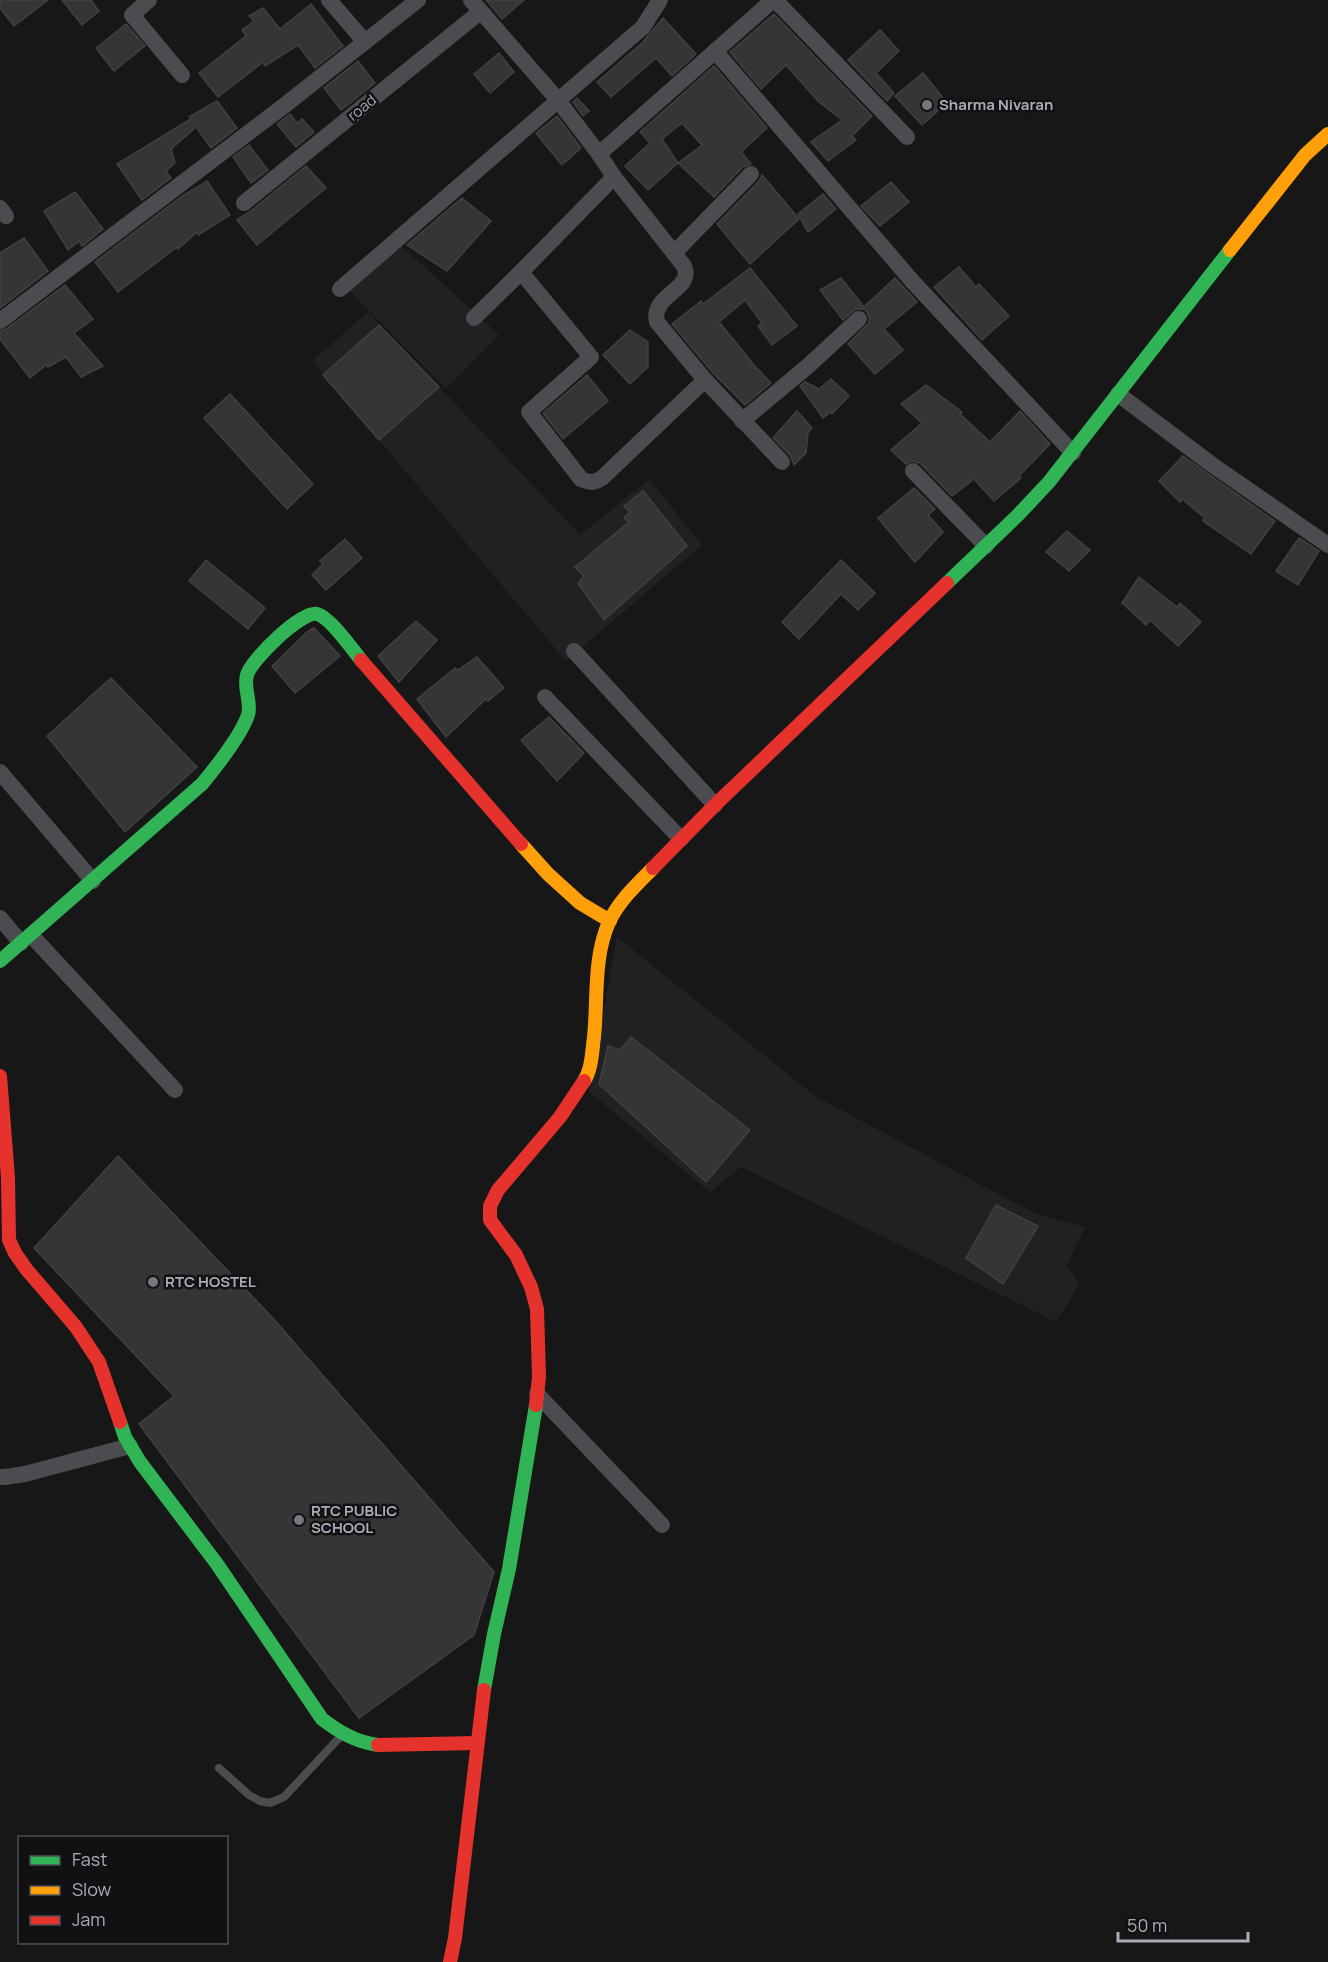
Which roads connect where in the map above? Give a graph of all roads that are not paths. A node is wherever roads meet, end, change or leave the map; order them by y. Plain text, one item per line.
1 (149, 0) edge
2 (328, 0) edge
3 (418, 0) edge
4 (660, 0) edge
5 (774, 0) edge
6 (475, 6) edge
7 (365, 42) junction
8 (715, 51) junction
9 (182, 75) dead end
10 (557, 99) junction
11 (1328, 134) edge
12 (907, 137) dead end
13 (599, 154) junction
14 (751, 174) dead end
15 (614, 177) junction
16 (244, 203) dead end
17 (674, 253) junction
18 (521, 272) junction
19 (340, 289) dead end
20 (474, 318) dead end
21 (859, 319) dead end
22 (0, 321) edge
23 (705, 380) junction
24 (1118, 394) junction
25 (742, 421) junction
26 (1073, 453) junction
27 (782, 462) dead end
28 (913, 471) dead end
29 (1328, 545) edge
30 (986, 546) junction
31 (574, 651) dead end
32 (545, 697) dead end
33 (0, 772) edge
34 (715, 805) junction
35 (681, 839) junction
36 (93, 881) junction
37 (0, 918) edge
38 (610, 921) junction
39 (26, 939) junction
40 (0, 961) edge
41 (0, 1076) edge
42 (175, 1090) dead end
43 (1, 1107) edge
44 (5, 1243) edge
45 (537, 1394) junction
46 (130, 1446) junction
47 (0, 1477) edge
48 (662, 1525) dead end
49 (344, 1734) junction
50 (477, 1743) junction
51 (219, 1768) dead end
52 (450, 1962) edge

1 - 9 street
2 - 7 street
3 - 7 street
4 - 10 street
5 - 8 street
5 - 12 street
6 - 10 street
6 - 16 street, road
7 - 22 street
8 - 13 street
8 - 26 street
10 - 13 street
10 - 19 street
11 - 24 street
13 - 15 street
14 - 17 street
15 - 17 street
15 - 18 street
17 - 23 street
18 - 20 street
18 - 23 street
21 - 25 street
23 - 25 street
24 - 26 street
24 - 29 street
25 - 27 street
26 - 30 street
28 - 30 street
30 - 34 street
31 - 34 street
32 - 35 street
33 - 36 street
34 - 35 street
35 - 38 street
36 - 38 street
36 - 39 street
37 - 39 street
38 - 45 street
39 - 40 street
39 - 42 street
41 - 43 street
43 - 44 street
44 - 46 street
45 - 48 street
45 - 50 street
46 - 47 street
46 - 49 street
49 - 50 street
49 - 51 lane
50 - 52 street

